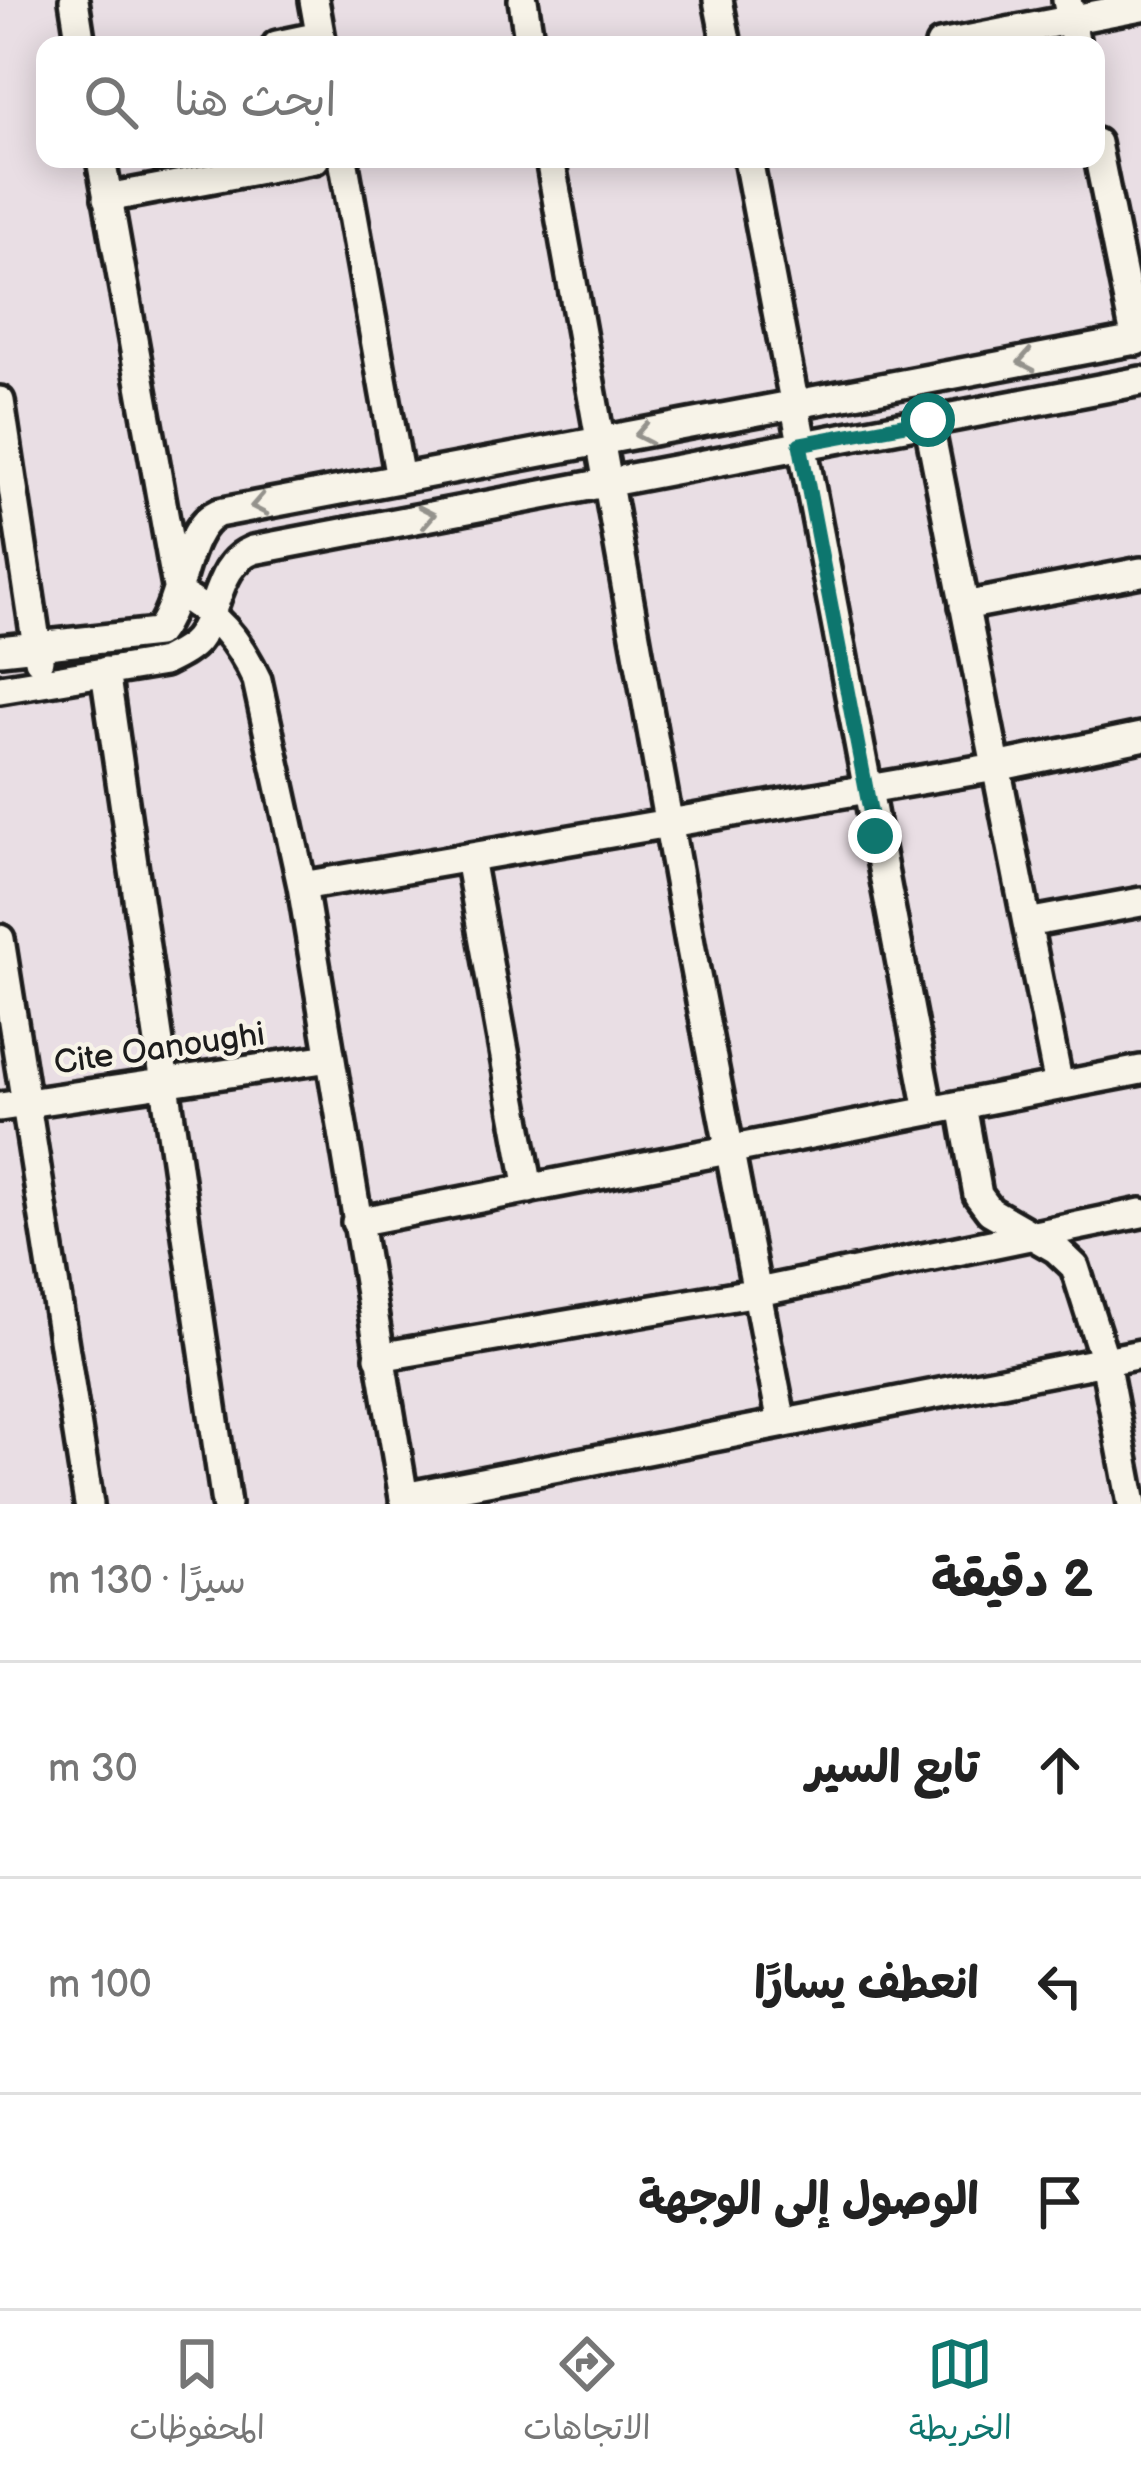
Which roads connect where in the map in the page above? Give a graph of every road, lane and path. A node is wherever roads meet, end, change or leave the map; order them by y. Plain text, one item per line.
1 (74, 0) edge
2 (314, 0) edge
3 (523, 0) edge
4 (718, 0) edge
5 (1141, 6) edge
6 (1072, 22) edge
7 (80, 36) edge
8 (320, 36) edge
9 (529, 36) edge
10 (725, 36) edge
11 (992, 36) edge
12 (102, 168) edge
13 (267, 168) edge
14 (345, 168) edge
15 (552, 168) edge
16 (750, 168) edge
17 (1101, 168) edge
18 (107, 198) junction
19 (1138, 340) edge
20 (1141, 380) edge
21 (0, 401) edge
22 (793, 406) junction
23 (928, 420) junction
24 (600, 442) junction
25 (800, 444) junction
26 (4, 457) edge
27 (400, 479) junction
28 (607, 481) junction
29 (1141, 572) edge
30 (178, 592) junction
31 (964, 605) junction
32 (211, 612) junction
33 (37, 645) junction
34 (0, 650) edge
35 (105, 671) junction
36 (42, 682) junction
37 (0, 689) edge
38 (1141, 737) edge
39 (996, 767) junction
40 (866, 790) junction
41 (669, 824) junction
42 (469, 858) junction
43 (302, 886) junction
44 (1141, 902) edge
45 (1027, 923) junction
46 (0, 939) edge
47 (329, 1058) junction
48 (1141, 1070) edge
49 (165, 1083) junction
50 (1059, 1086) junction
51 (13, 1105) edge
52 (962, 1105) junction
53 (929, 1111) junction
54 (731, 1149) junction
55 (529, 1189) junction
56 (1141, 1213) edge
57 (356, 1222) junction
58 (1029, 1234) junction
59 (758, 1292) junction
60 (1141, 1354) edge
61 (380, 1357) junction
62 (1105, 1361) junction
63 (782, 1424) junction
64 (404, 1500) edge
65 (89, 1504) edge
66 (226, 1504) edge
67 (1132, 1504) edge

1 - 7 street
2 - 8 street
3 - 9 street
4 - 10 street
5 - 6 street
6 - 11 street
12 - 18 street
13 - 18 street
14 - 27 street
15 - 24 street
16 - 22 street
17 - 19 street
18 - 30 street
19 -> 22 street
20 - 23 street
21 - 26 street
22 -> 24 street
22 - 25 street
23 - 25 street
23 - 31 street
24 - 27 street
24 - 28 street
25 - 28 street
25 - 40 street
26 - 33 street
27 -> 30 street
32 -> 28 street
28 - 41 street
29 - 31 street
30 - 32 street
30 - 33 street
31 - 39 street
32 - 35 street
32 - 43 street
33 - 34 street
33 - 36 street
35 - 36 street
35 - 49 street
36 - 37 street
38 - 39 street
39 - 40 street
39 - 45 street
40 - 41 street
40 - 53 street
41 - 42 street
41 - 54 street
42 - 43 street
42 - 55 street
43 - 47 street
44 - 45 street
45 - 50 street
46 - 51 street
47 - 49 street, Cite Oanoughi
47 - 57 street
48 - 50 street
49 - 51 street, Cite Oanoughi
49 - 66 street
50 - 52 street
51 - 65 street
52 - 53 street
52 - 58 street
53 - 54 street
54 - 55 street
54 - 59 street
55 - 57 street
56 - 58 street
57 - 61 street
58 - 59 street
58 - 62 street
59 - 61 street
59 - 63 street
60 - 62 street
61 - 64 street
62 - 63 street
62 - 67 street
63 - 64 street

